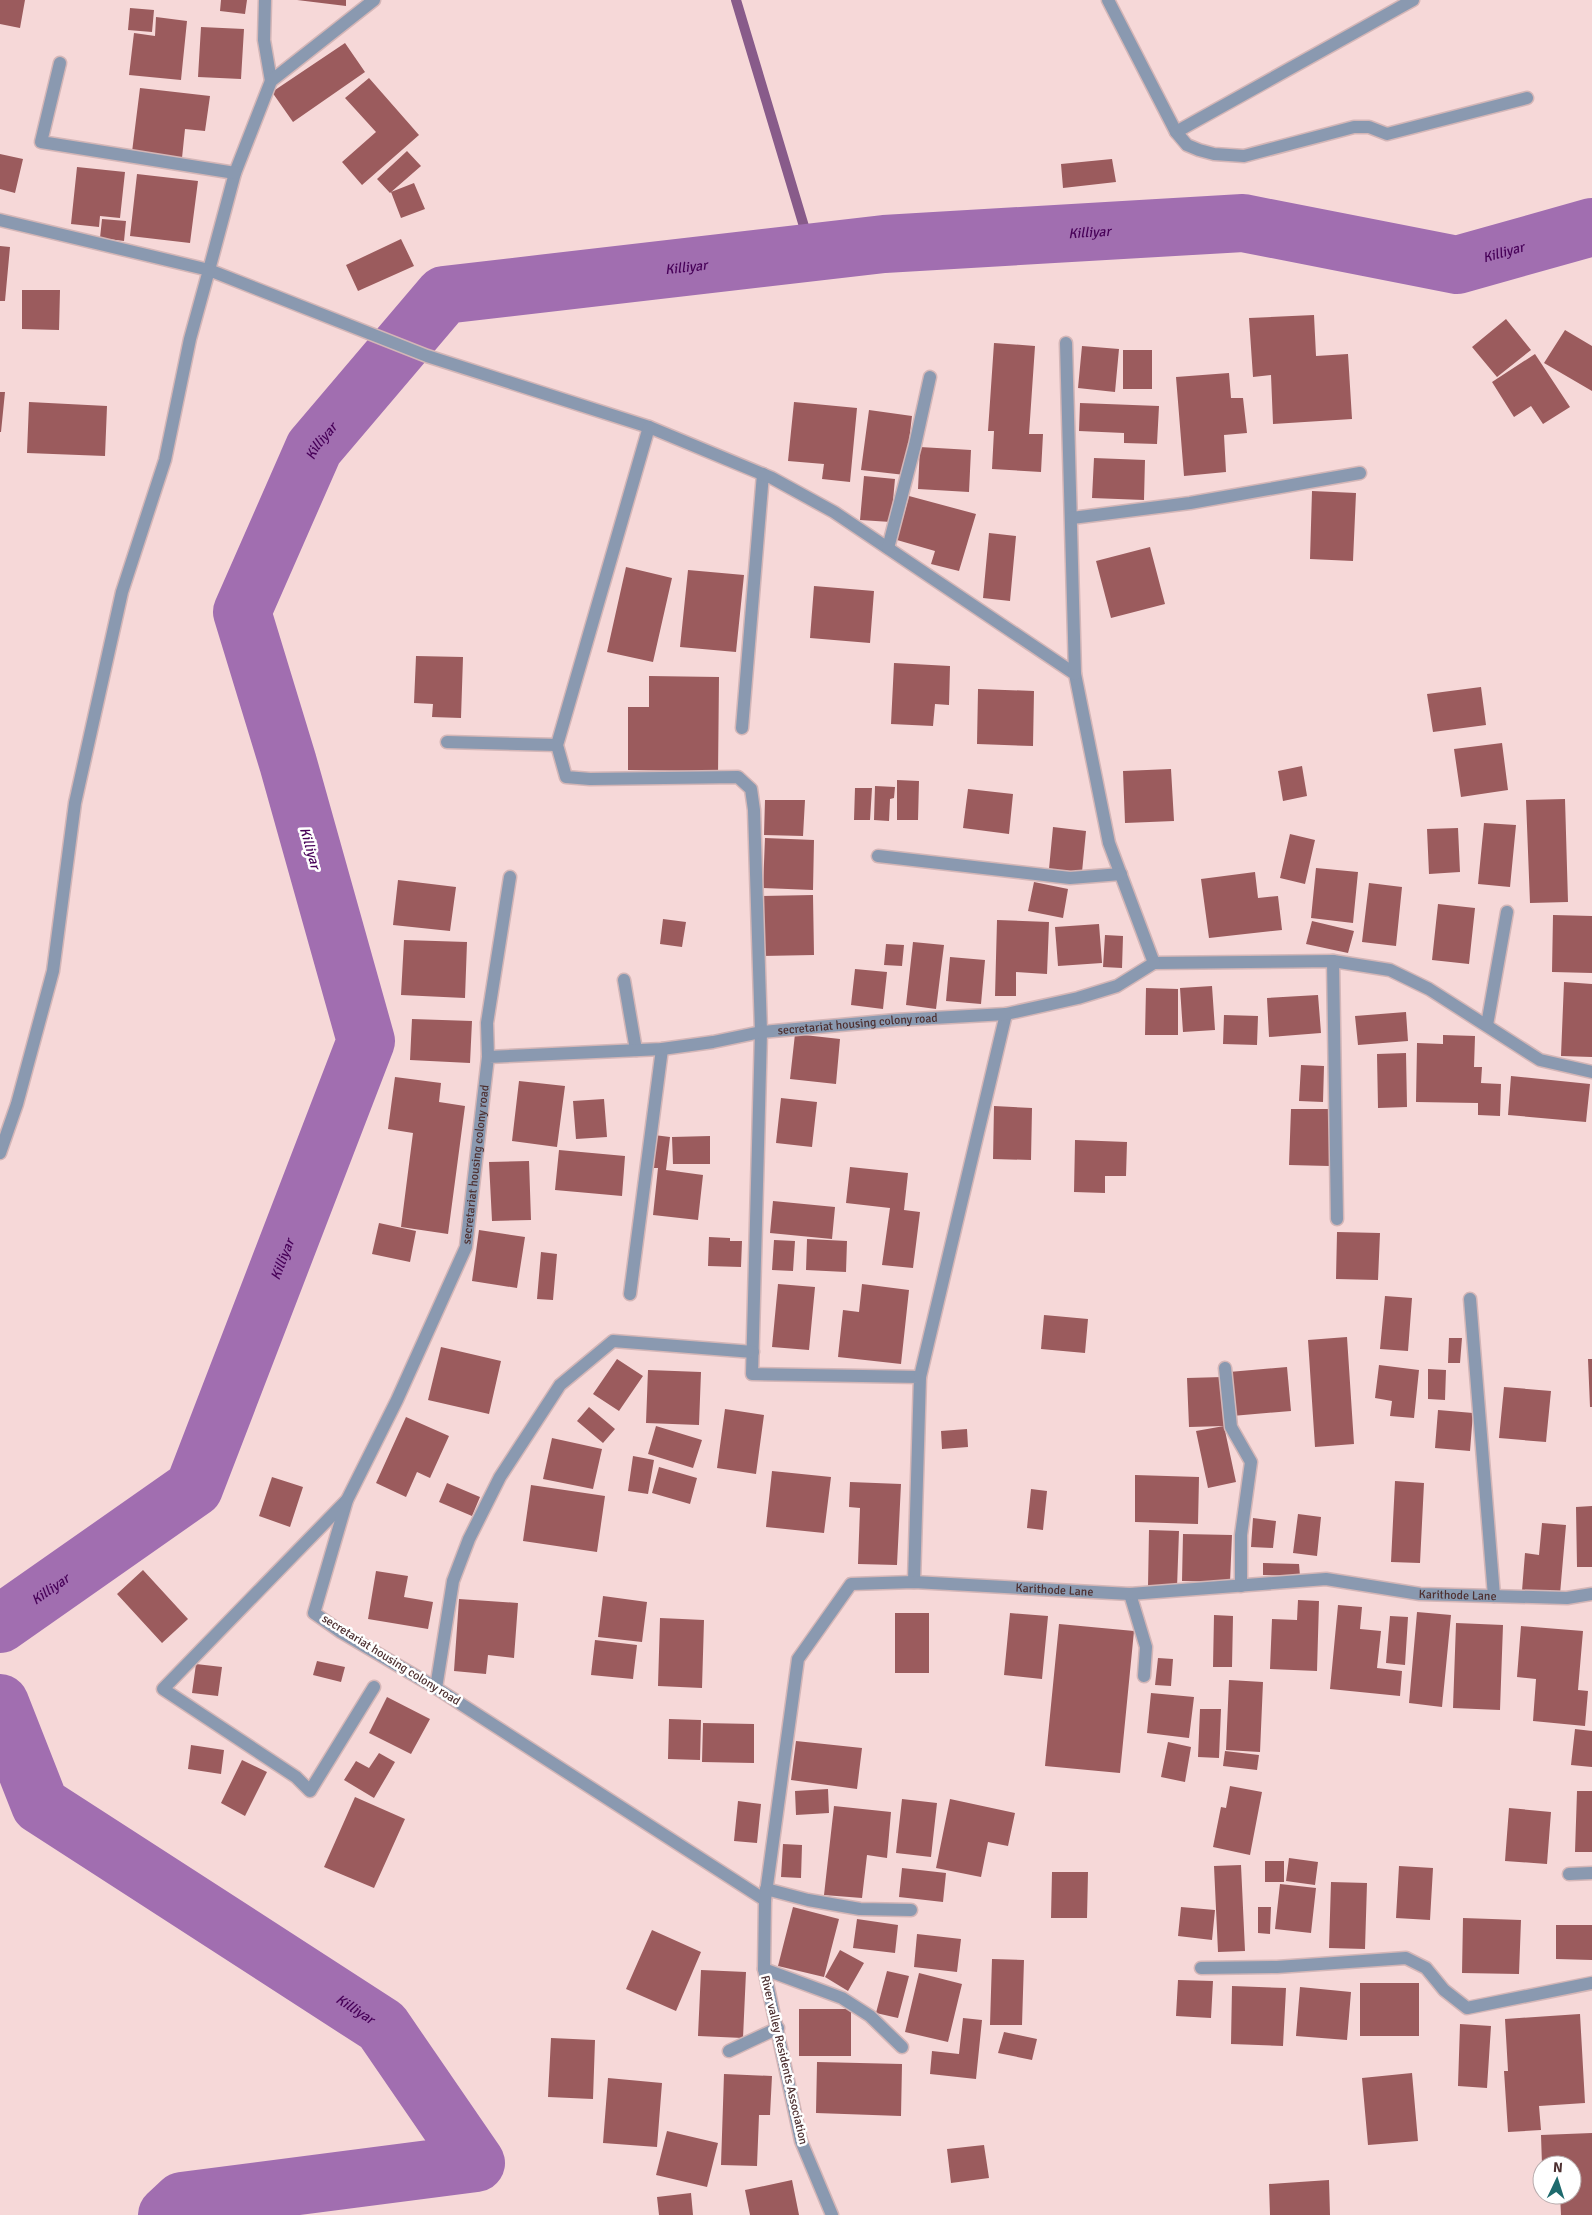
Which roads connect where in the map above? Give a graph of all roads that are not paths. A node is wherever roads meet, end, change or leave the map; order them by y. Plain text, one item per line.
1 (265, 0) edge
2 (374, 0) edge
3 (1108, 0) edge
4 (1413, 0) edge
5 (60, 63) dead end
6 (271, 81) junction
7 (1527, 98) dead end
8 (1176, 132) junction
9 (235, 173) junction
10 (0, 220) edge
11 (209, 270) junction
12 (1066, 343) dead end
13 (930, 377) dead end
14 (648, 427) junction
15 (1360, 473) dead end
16 (763, 474) junction
17 (1072, 518) junction
18 (888, 548) junction
19 (1075, 674) junction
20 (742, 728) dead end
21 (448, 742) dead end
22 (557, 745) junction
23 (878, 856) dead end
24 (1121, 874) junction
25 (510, 877) dead end
26 (1507, 912) dead end
27 (1333, 961) junction
28 (1154, 962) junction
29 (624, 980) dead end
30 (1006, 1014) junction
31 (1487, 1025) junction
32 (761, 1032) junction
33 (662, 1049) junction
34 (636, 1050) junction
35 (488, 1057) junction
36 (1592, 1072) edge
37 (0, 1153) edge
38 (1337, 1219) dead end
39 (630, 1294) dead end
40 (1470, 1299) dead end
41 (753, 1352) junction
42 (1225, 1368) dead end
43 (920, 1377) junction
44 (347, 1500) junction
45 (914, 1582) junction
46 (1241, 1586) junction
47 (1130, 1594) junction
48 (1592, 1594) edge
49 (1494, 1596) junction
50 (1144, 1676) dead end
51 (374, 1688) dead end
52 (436, 1688) junction
53 (1592, 1873) edge
54 (1570, 1874) dead end
55 (766, 1895) junction
56 (911, 1910) dead end
57 (1201, 1968) dead end
58 (764, 1969) junction
59 (1592, 1983) edge
60 (778, 2028) junction
61 (902, 2047) dead end
62 (729, 2051) dead end
63 (832, 2215) edge

1 - 6 street
2 - 6 street
3 - 8 street
4 - 8 street
5 - 9 street
6 - 9 street
7 - 8 street
9 - 11 street
10 - 11 street
11 - 14 street
11 - 37 street
12 - 17 street
13 - 18 street
14 - 16 street
14 - 22 street
15 - 17 street
16 - 18 street
16 - 20 street
17 - 19 street
18 - 19 street
19 - 24 street
21 - 22 street
22 - 32 street
23 - 24 street
24 - 28 street
25 - 35 street
26 - 31 street
27 - 28 street
27 - 31 street
27 - 38 street
28 - 30 street, secretariat housing colony road
29 - 34 street
30 - 32 street, secretariat housing colony road
30 - 43 street
31 - 36 street
32 - 33 street, secretariat housing colony road
32 - 41 street
33 - 34 street, secretariat housing colony road
33 - 39 street
34 - 35 street, secretariat housing colony road
35 - 44 street, secretariat housing colony road
40 - 49 street
41 - 43 street
41 - 52 street
42 - 46 street
43 - 45 street
44 - 51 street
44 - 52 street, secretariat housing colony road
45 - 47 street, Karithode Lane
45 - 55 street, Karithode Lane
46 - 47 street, Karithode Lane
46 - 49 street, Karithode Lane
47 - 50 street
48 - 49 street, Karithode Lane
52 - 55 street, secretariat housing colony road
53 - 54 street
55 - 56 street, secretariat housing colony road
55 - 58 street, River valley Residents Association
57 - 59 street
58 - 60 street, River valley Residents Association
58 - 61 street
60 - 62 street
60 - 63 street, River valley Residents Association

